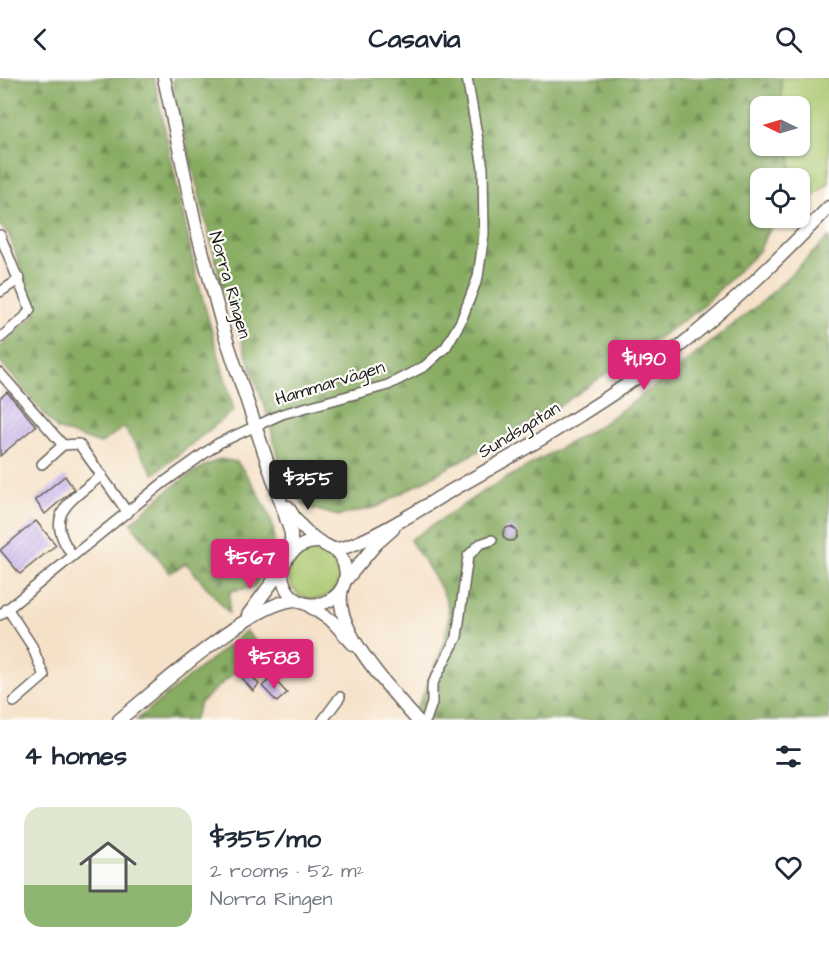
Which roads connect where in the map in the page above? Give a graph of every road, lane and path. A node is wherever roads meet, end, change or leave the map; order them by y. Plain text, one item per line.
1 (164, 78) edge
2 (467, 78) edge
3 (829, 207) edge
4 (0, 235) edge
5 (20, 279) junction
6 (1, 290) edge
7 (0, 338) edge
8 (0, 373) edge
9 (254, 426) junction
10 (63, 445) junction
11 (42, 464) dead end
12 (102, 475) junction
13 (280, 496) junction
14 (128, 513) junction
15 (412, 514) junction
16 (492, 540) dead end
17 (320, 542) junction
18 (335, 549) junction
19 (291, 551) junction
20 (73, 556) junction
21 (283, 568) junction
22 (344, 585) junction
23 (302, 602) junction
24 (4, 612) edge
25 (236, 627) junction
26 (368, 659) junction
27 (340, 698) dead end
28 (14, 702) dead end
29 (119, 720) edge
30 (322, 720) edge
31 (417, 720) edge
32 (426, 720) edge

1 - 9 main road, Norra Ringen
2 - 9 street, Hammarvägen
3 - 15 main road, Sundsgatan
4 - 5 street
5 - 6 street
5 - 7 street
8 - 10 street
9 - 13 main road, Norra Ringen
9 - 14 street, Hammarvägen
10 - 11 street
10 - 12 street
12 - 14 street
12 - 20 street
13 - 17 main road, Norra Ringen
13 - 19 main road, Norra Ringen
14 - 20 street, Hammarvägen
15 - 18 main road, Sundsgatan
15 - 22 main road, Sundsgatan
16 - 32 street
17 - 18 main road
17 - 19 main road
18 - 22 main road
19 - 21 main road
20 - 24 street, Hammarvägen
21 - 23 main road
21 - 25 main road
22 - 23 main road
22 - 26 main road
23 - 25 main road
23 - 26 main road
24 - 28 street
25 - 29 main road
26 - 31 main road
27 - 30 street

